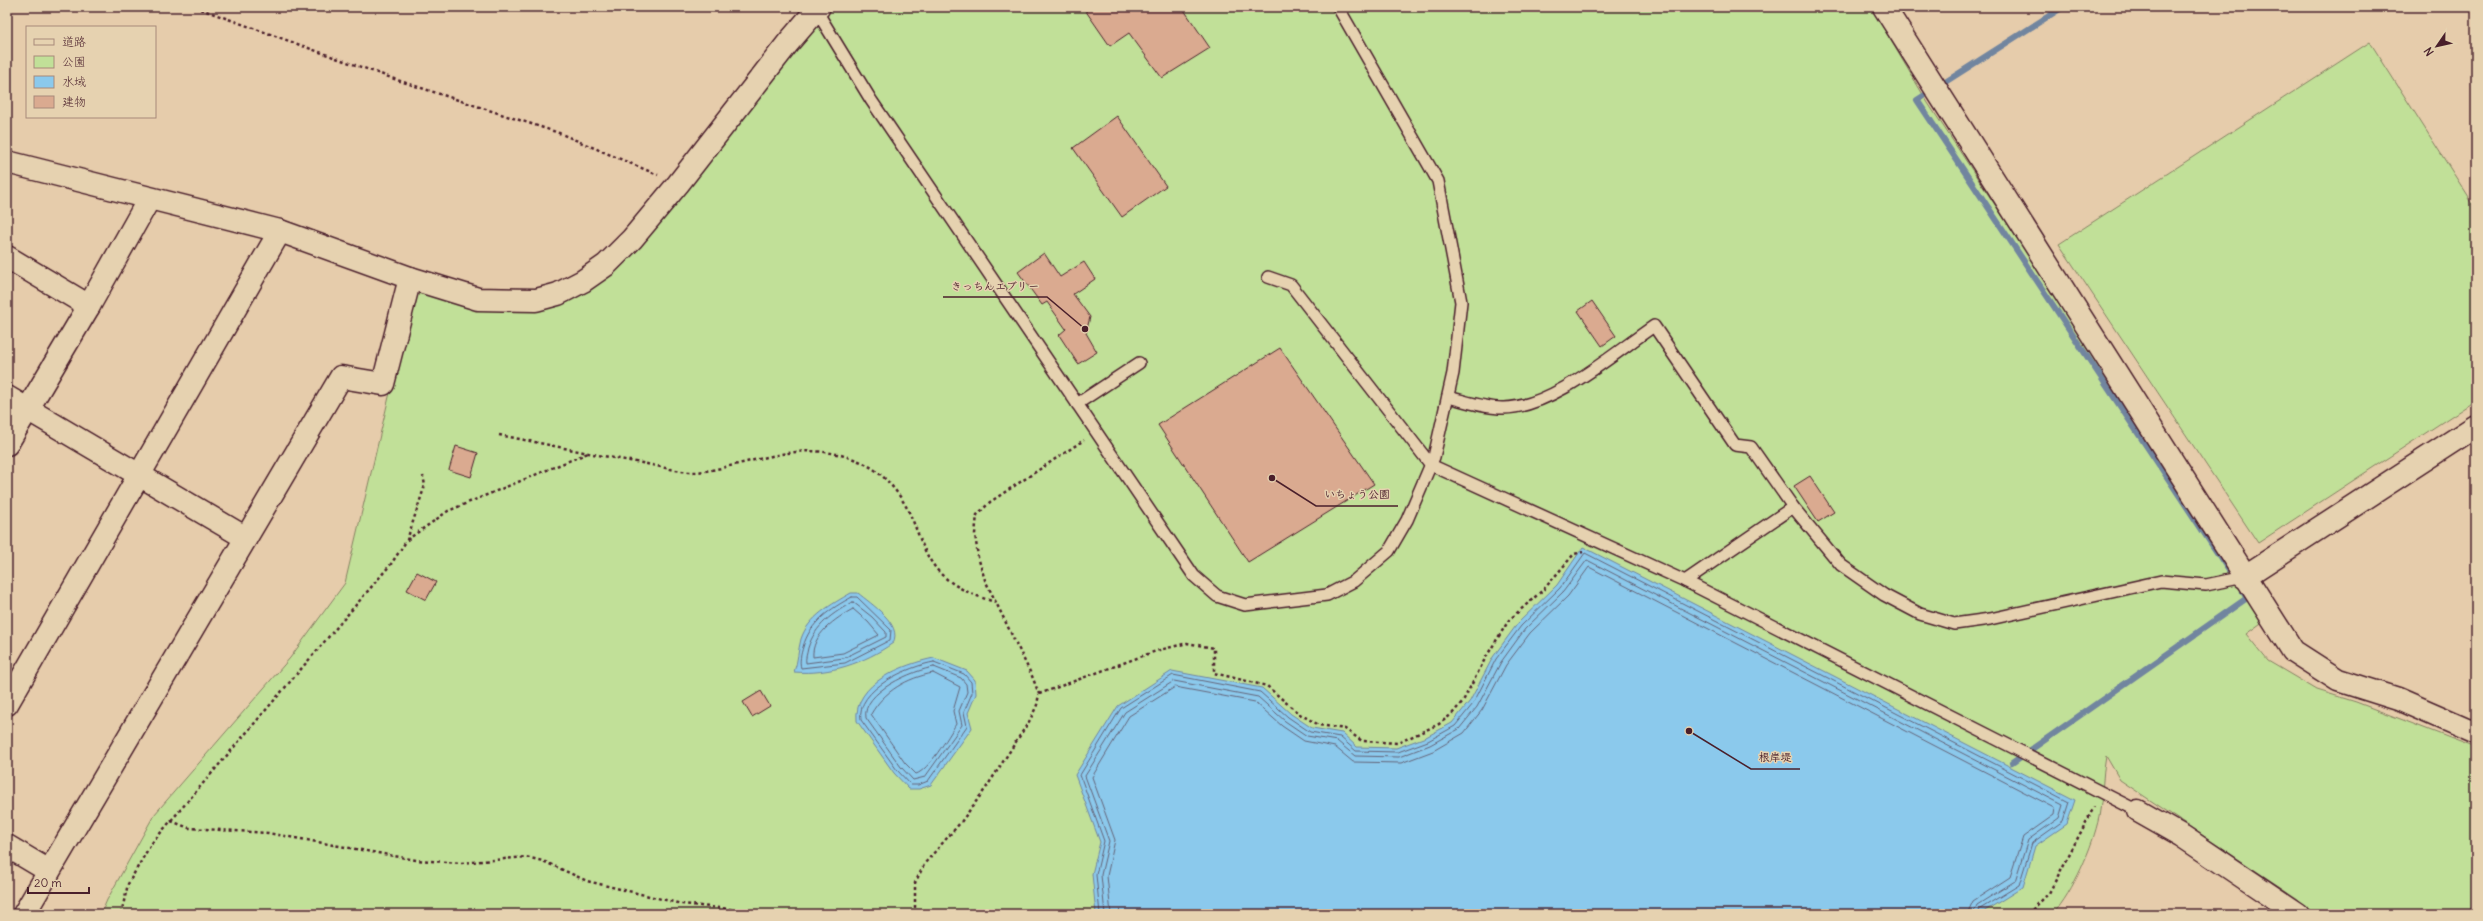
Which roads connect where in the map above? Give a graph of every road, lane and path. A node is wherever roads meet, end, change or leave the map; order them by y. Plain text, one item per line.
1 (195, 7) edge
2 (1338, 7) edge
3 (1884, 7) edge
4 (818, 8) edge
5 (7, 162) edge
6 (678, 184) junction
7 (149, 199) junction
8 (280, 231) junction
9 (7, 257) edge
10 (1268, 277) dead end
11 (410, 278) junction
12 (90, 306) junction
13 (1139, 363) dead end
14 (7, 397) edge
15 (1448, 397) junction
16 (1077, 404) junction
17 (28, 409) junction
18 (2476, 426) edge
19 (1096, 432) junction
20 (499, 435) dead end
21 (7, 444) edge
22 (589, 453) junction
23 (1430, 465) junction
24 (140, 475) junction
25 (423, 476) dead end
26 (1793, 507) junction
27 (246, 538) junction
28 (407, 540) junction
29 (1586, 551) dead end
30 (2244, 577) junction
31 (1685, 581) junction
32 (995, 602) junction
33 (1038, 694) junction
34 (7, 704) edge
35 (2476, 733) edge
36 (2097, 800) dead end
37 (2138, 810) joint
38 (171, 821) junction
39 (7, 846) edge
40 (49, 871) junction
41 (24, 914) edge
42 (121, 914) edge
43 (745, 914) edge
44 (915, 914) edge
45 (2028, 914) edge
46 (2298, 914) edge

1 - 6 path
2 - 15 lane
3 - 30 street
4 - 6 street
4 - 16 lane
5 - 7 street
6 - 11 street
7 - 8 street
7 - 12 street
8 - 11 street
8 - 24 street
9 - 12 street
10 - 23 lane
11 - 27 street
12 - 17 street
13 - 16 lane
14 - 17 street
15 - 23 lane
15 - 26 lane
16 - 19 lane
17 - 21 street
17 - 24 street
18 - 30 street
19 - 23 lane
19 - 32 path
20 - 22 path
22 - 28 path
22 - 32 path
23 - 31 lane
24 - 27 street
24 - 34 street
25 - 28 path
26 - 30 lane
26 - 31 lane
27 - 40 street
28 - 38 path
29 - 33 path
30 - 35 street
31 - 37 lane
32 - 33 path
33 - 44 path
36 - 45 path
37 - 46 street
38 - 42 path
38 - 43 path
39 - 40 street
40 - 41 street

